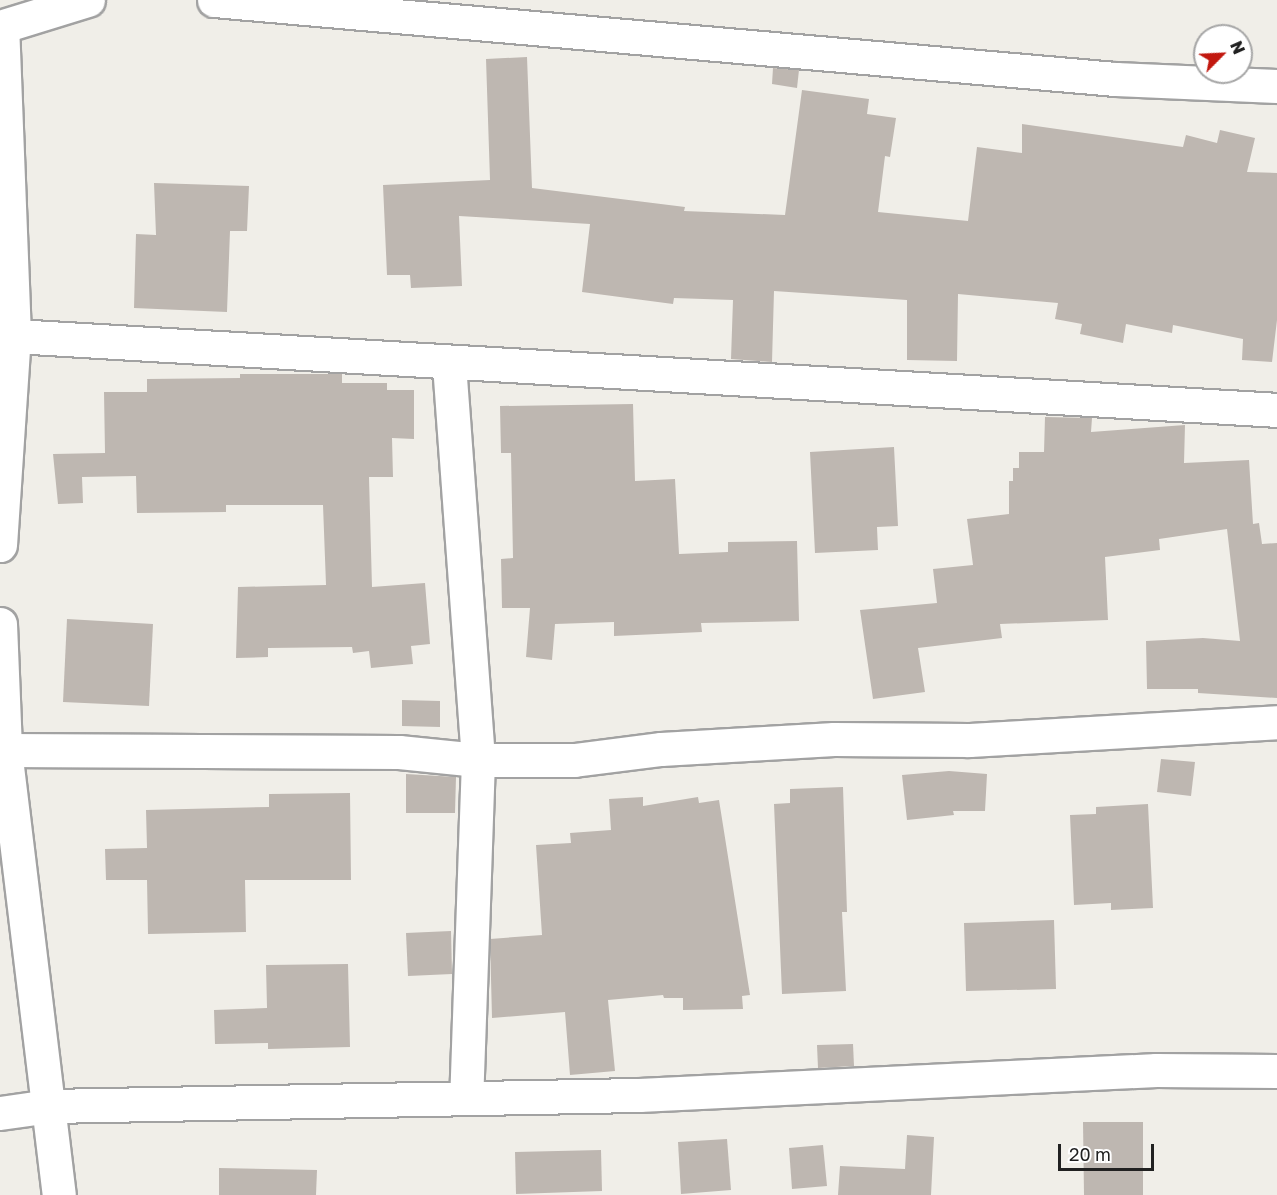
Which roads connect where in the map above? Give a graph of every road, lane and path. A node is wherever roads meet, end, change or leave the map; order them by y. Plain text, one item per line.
1 (88, 0) edge
2 (214, 0) edge
3 (1, 27) edge
4 (1277, 86) edge
5 (14, 336) junction
6 (449, 364) junction
7 (1277, 410) edge
8 (0, 545) edge
9 (0, 624) edge
10 (1277, 722) edge
11 (5, 750) junction
12 (478, 760) junction
13 (1277, 1071) edge
14 (466, 1098) junction
15 (49, 1106) junction
16 (0, 1113) edge
17 (60, 1195) edge

1 - 3 street
2 - 4 street
3 - 5 street
5 - 6 street
5 - 8 street
6 - 7 street
6 - 12 street
9 - 11 street
10 - 12 street
11 - 12 street
11 - 15 street
12 - 14 street
13 - 14 street
14 - 15 street
15 - 16 street
15 - 17 street

